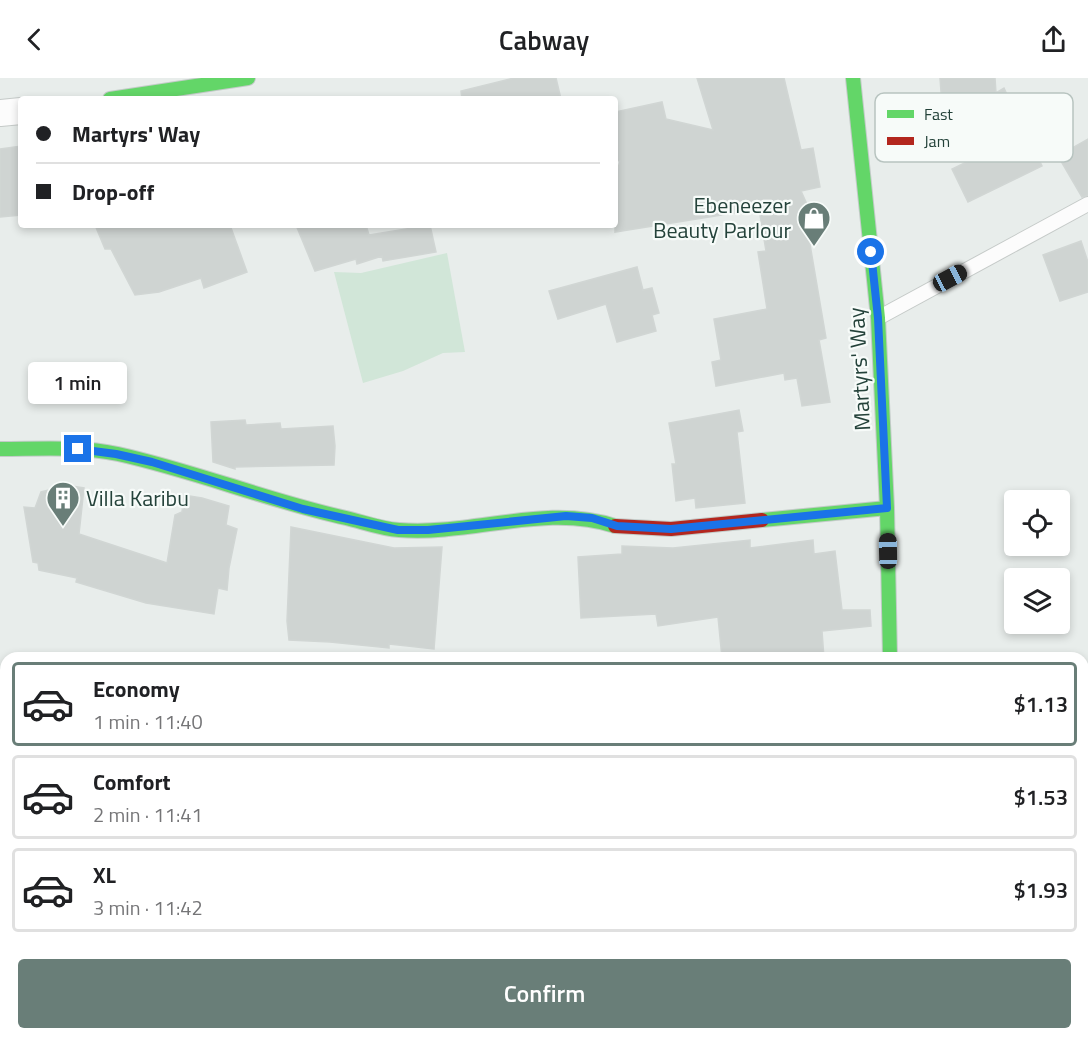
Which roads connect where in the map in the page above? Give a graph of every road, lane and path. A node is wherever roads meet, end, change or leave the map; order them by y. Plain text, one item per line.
1 (248, 78) edge
2 (854, 78) edge
3 (130, 96) edge
4 (18, 111) edge
5 (0, 113) edge
6 (1088, 204) edge
7 (878, 318) junction
8 (0, 449) edge
9 (887, 508) junction
10 (890, 652) edge

1 - 3 street
2 - 7 street, Martyrs' Way
4 - 5 street
6 - 7 lane
7 - 9 street, Martyrs' Way
8 - 9 street
9 - 10 street, Martyrs' Way

